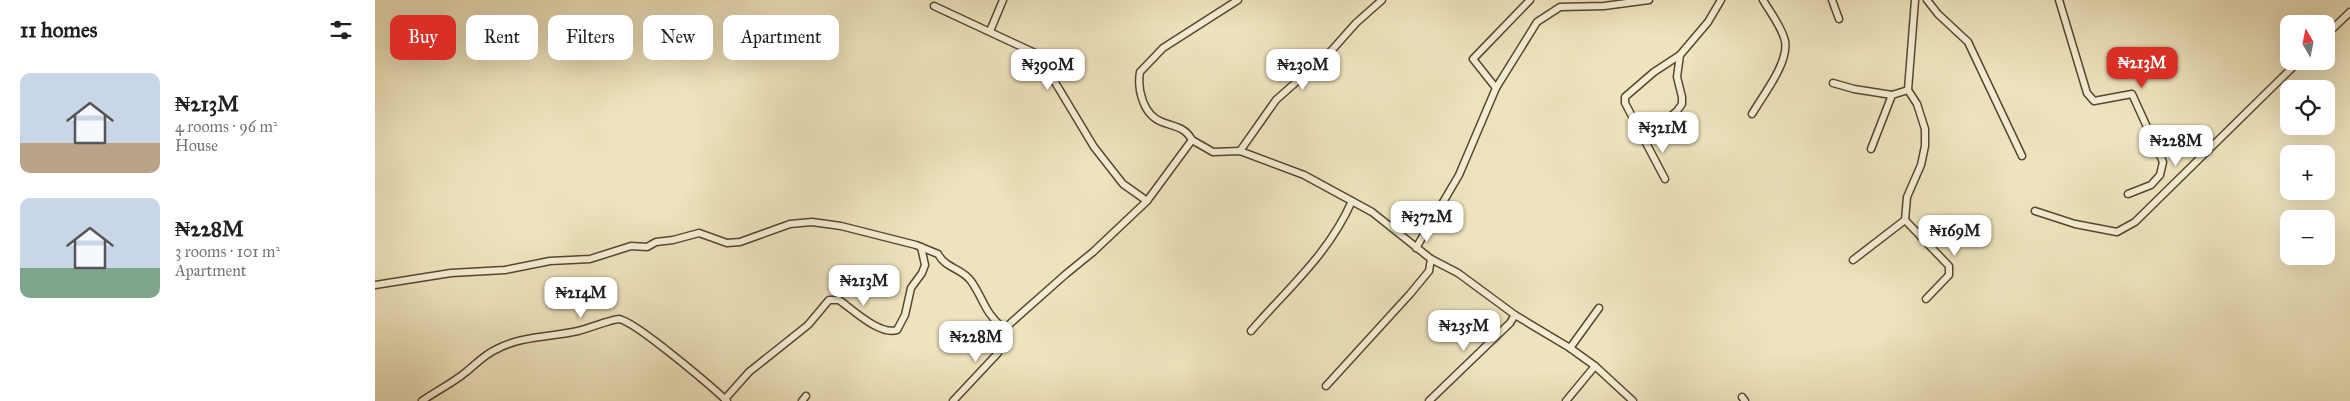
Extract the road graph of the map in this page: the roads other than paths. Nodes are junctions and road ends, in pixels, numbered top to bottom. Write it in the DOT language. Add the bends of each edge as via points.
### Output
graph roads {
  1 [pos="1003,0"];
  2 [pos="1238,0"];
  3 [pos="1382,0"];
  4 [pos="1530,0"];
  5 [pos="1649,0"];
  6 [pos="1721,0"];
  7 [pos="1763,0"];
  8 [pos="1832,0"];
  9 [pos="1915,0"];
  10 [pos="1927,0"];
  11 [pos="2059,0"];
  12 [pos="934,6"];
  13 [pos="2350,12"];
  14 [pos="1839,19"];
  15 [pos="2335,26"];
  16 [pos="990,32"];
  17 [pos="1680,55"];
  18 [pos="2290,70"];
  19 [pos="1833,83"];
  20 [pos="1496,88"];
  21 [pos="1908,90"];
  22 [pos="1892,95"];
  23 [pos="1752,114"];
  24 [pos="1192,140"];
  25 [pos="1643,140"];
  26 [pos="1871,149"];
  27 [pos="1240,151"];
  28 [pos="2022,156"];
  29 [pos="1665,179"];
  30 [pos="2128,194"];
  31 [pos="1352,201"];
  32 [pos="1147,202"];
  33 [pos="2035,211"];
  34 [pos="1905,220"];
  35 [pos="921,247"];
  36 [pos="1416,248"];
  37 [pos="1431,259"];
  38 [pos="1853,260"];
  39 [pos="375,285"];
  40 [pos="1926,299"];
  41 [pos="1599,308"];
  42 [pos="1515,315"];
  43 [pos="1004,329"];
  44 [pos="1251,331"];
  45 [pos="1570,348"];
  46 [pos="1595,366"];
  47 [pos="1326,386"];
  48 [pos="726,400"];
  49 [pos="422,401"];
  50 [pos="953,401"];
  51 [pos="1429,401"];
  52 [pos="1566,401"];
  53 [pos="1633,401"];
  1 -- 16 [label="street"];
  2 -- 24 [label="street" via="1163,48 1140,72 1139,93 1145,106 1160,122 1184,129"];
  3 -- 27 [label="street" via="1276,100"];
  4 -- 20 [label="street" via="1473,59"];
  5 -- 20 [label="street" via="1605,6 1568,5 1551,11 1537,22"];
  6 -- 17 [label="street" via="1708,22"];
  7 -- 23 [label="street" via="1785,41 1785,57"];
  8 -- 14 [label="street"];
  9 -- 21 [label="street"];
  10 -- 28 [label="street" via="1967,42"];
  11 -- 30 [label="street" via="2087,93 2094,101 2132,94 2163,162 2160,175 2151,185"];
  12 -- 16 [label="street"];
  13 -- 15 [label="street"];
  16 -- 32 [label="street" via="1035,53 1094,147 1123,184"];
  17 -- 25 [label="street" via="1677,76 1682,104"];
  17 -- 25 [label="street" via="1625,97"];
  18 -- 33 [label="street" via="2135,222 2117,232 2075,224"];
  19 -- 22 [label="street"];
  20 -- 36 [label="street" via="1459,175"];
  21 -- 22 [label="street"];
  21 -- 34 [label="street" via="1917,104 1925,129 1925,146 1921,165 1907,197"];
  22 -- 26 [label="street"];
  24 -- 27 [label="street" via="1213,152"];
  24 -- 32 [label="street"];
  25 -- 29 [label="street"];
  27 -- 31 [label="street" via="1304,175"];
  31 -- 36 [label="street" via="1372,212"];
  31 -- 44 [label="street" via="1326,248"];
  32 -- 43 [label="street"];
  34 -- 38 [label="street"];
  34 -- 40 [label="street" via="1949,266 1949,275"];
  35 -- 39 [label="street" via="841,226 803,222 740,242 727,243 699,233 647,246 631,246 589,259 505,270 470,270"];
  35 -- 43 [label="street" via="939,254 943,263 965,275 991,318"];
  35 -- 48 [label="street" via="925,264 911,288 905,315 897,330 885,330 856,315 839,300 829,300 808,325 749,372"];
  36 -- 37 [label="street"];
  37 -- 42 [label="street" via="1458,273"];
  37 -- 47 [label="street" via="1429,271 1410,294"];
  41 -- 45 [label="street"];
  42 -- 45 [label="street"];
  42 -- 51 [label="street"];
  43 -- 50 [label="street" via="998,353"];
  45 -- 46 [label="street"];
  46 -- 52 [label="street"];
  46 -- 53 [label="street"];
  48 -- 49 [label="street" via="697,372 638,328 619,319 559,335 514,342 496,349"];
}
